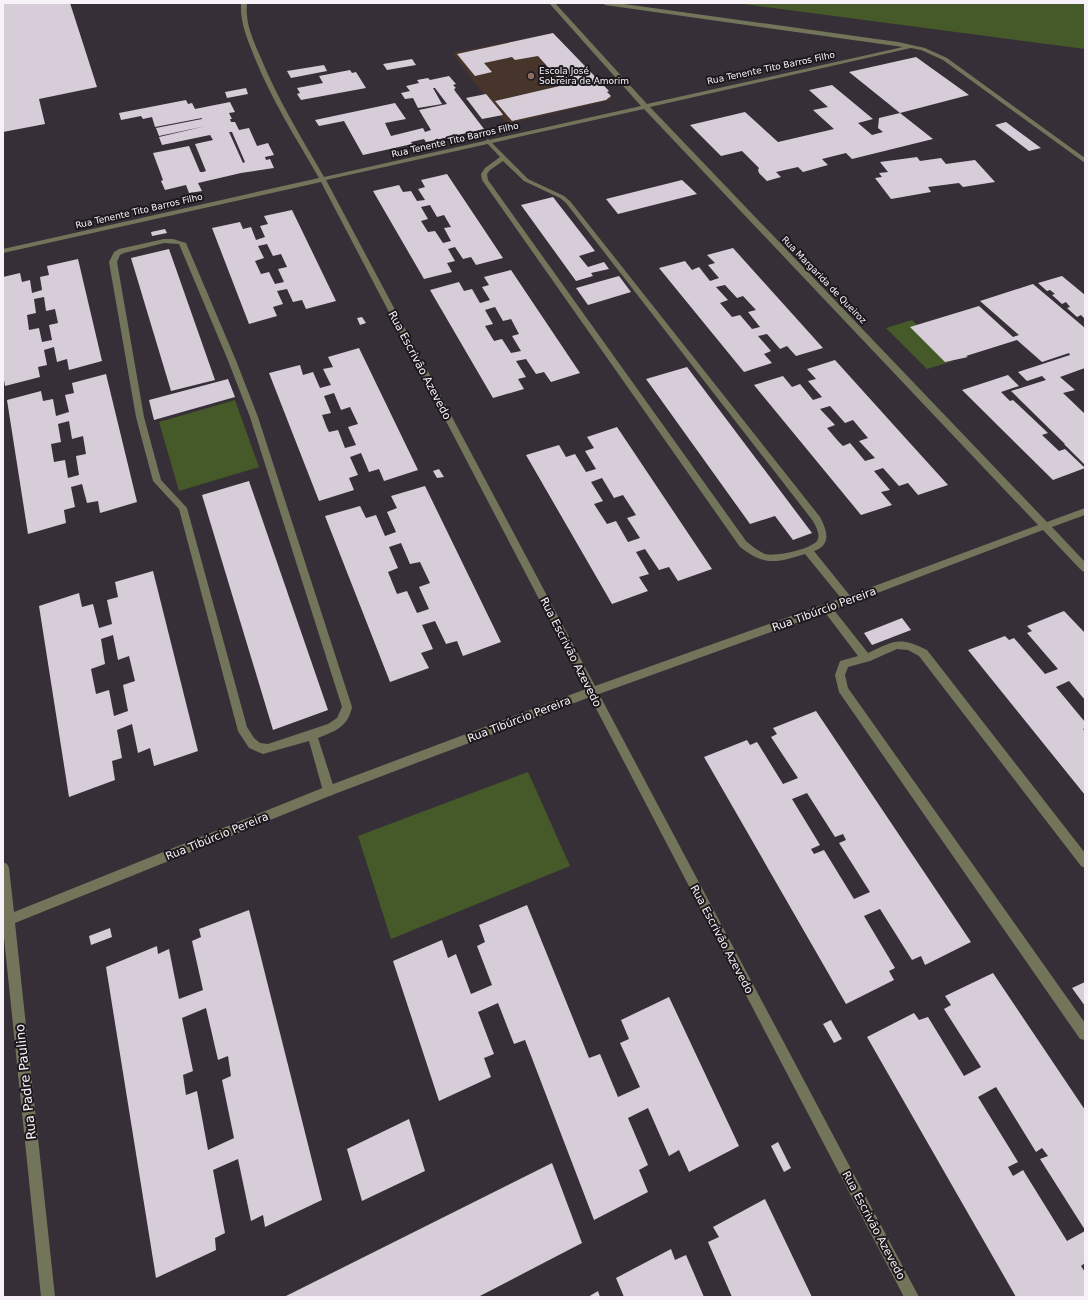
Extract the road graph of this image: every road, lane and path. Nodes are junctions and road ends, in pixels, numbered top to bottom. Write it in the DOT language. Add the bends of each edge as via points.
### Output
graph roads {
  1 [pos="244,3"];
  2 [pos="552,3"];
  3 [pos="605,3"];
  4 [pos="910,46"];
  5 [pos="644,105"];
  6 [pos="488,141"];
  7 [pos="503,158"];
  8 [pos="1085,161"];
  9 [pos="323,180"];
  10 [pos="3,251"];
  11 [pos="1085,511"];
  12 [pos="1044,526"];
  13 [pos="807,550"];
  14 [pos="1085,568"];
  15 [pos="848,600"];
  16 [pos="827,608"];
  17 [pos="866,658"];
  18 [pos="591,692"];
  19 [pos="312,735"];
  20 [pos="330,791"];
  21 [pos="1085,862"];
  22 [pos="3,868"];
  23 [pos="6,921"];
  24 [pos="1085,1034"];
  25 [pos="48,1297"];
  26 [pos="912,1297"];
  1 -- 9 [label="street, Rua Escrivão Azevedo" via="246,29 269,86"];
  2 -- 5 [label="street, Rua Margarida de Queiroz"];
  3 -- 4 [label="street"];
  4 -- 5 [label="street, Rua Tenente Tito Barros Filho"];
  4 -- 8 [label="street" via="945,59"];
  5 -- 6 [label="street, Rua Tenente Tito Barros Filho"];
  5 -- 12 [label="street, Rua Margarida de Queiroz"];
  6 -- 7 [label="street"];
  6 -- 9 [label="street, Rua Tenente Tito Barros Filho"];
  7 -- 13 [label="street" via="526,180 562,196 568,202 817,519 823,532 822,541 819,546"];
  7 -- 13 [label="street" via="487,169 484,174 485,180 743,544 761,557 772,559"];
  9 -- 10 [label="street, Rua Tenente Tito Barros Filho"];
  9 -- 18 [label="street, Rua Escrivão Azevedo"];
  11 -- 12 [label="street, Rua Tibúrcio Pereira"];
  12 -- 14 [label="street, Rua Margarida de Queiroz"];
  12 -- 15 [label="street, Rua Tibúrcio Pereira"];
  13 -- 15 [label="street"];
  15 -- 16 [label="street, Rua Tibúrcio Pereira"];
  16 -- 17 [label="street"];
  16 -- 18 [label="street, Rua Tibúrcio Pereira"];
  17 -- 21 [label="street" via="896,645 909,646 923,653"];
  17 -- 24 [label="street" via="844,664 840,675 843,690"];
  18 -- 20 [label="street, Rua Tibúrcio Pereira"];
  18 -- 26 [label="street, Rua Escrivão Azevedo"];
  19 -- 19 [label="street" via="262,750 251,744 242,728 183,508 157,481 140,416 113,262 122,251 164,241 182,243 252,409 347,707 346,715 337,725"];
  19 -- 20 [label="street"];
  20 -- 23 [label="street, Rua Tibúrcio Pereira"];
  22 -- 23 [label="street, Rua Padre Paulino"];
  23 -- 25 [label="street, Rua Padre Paulino"];
}
